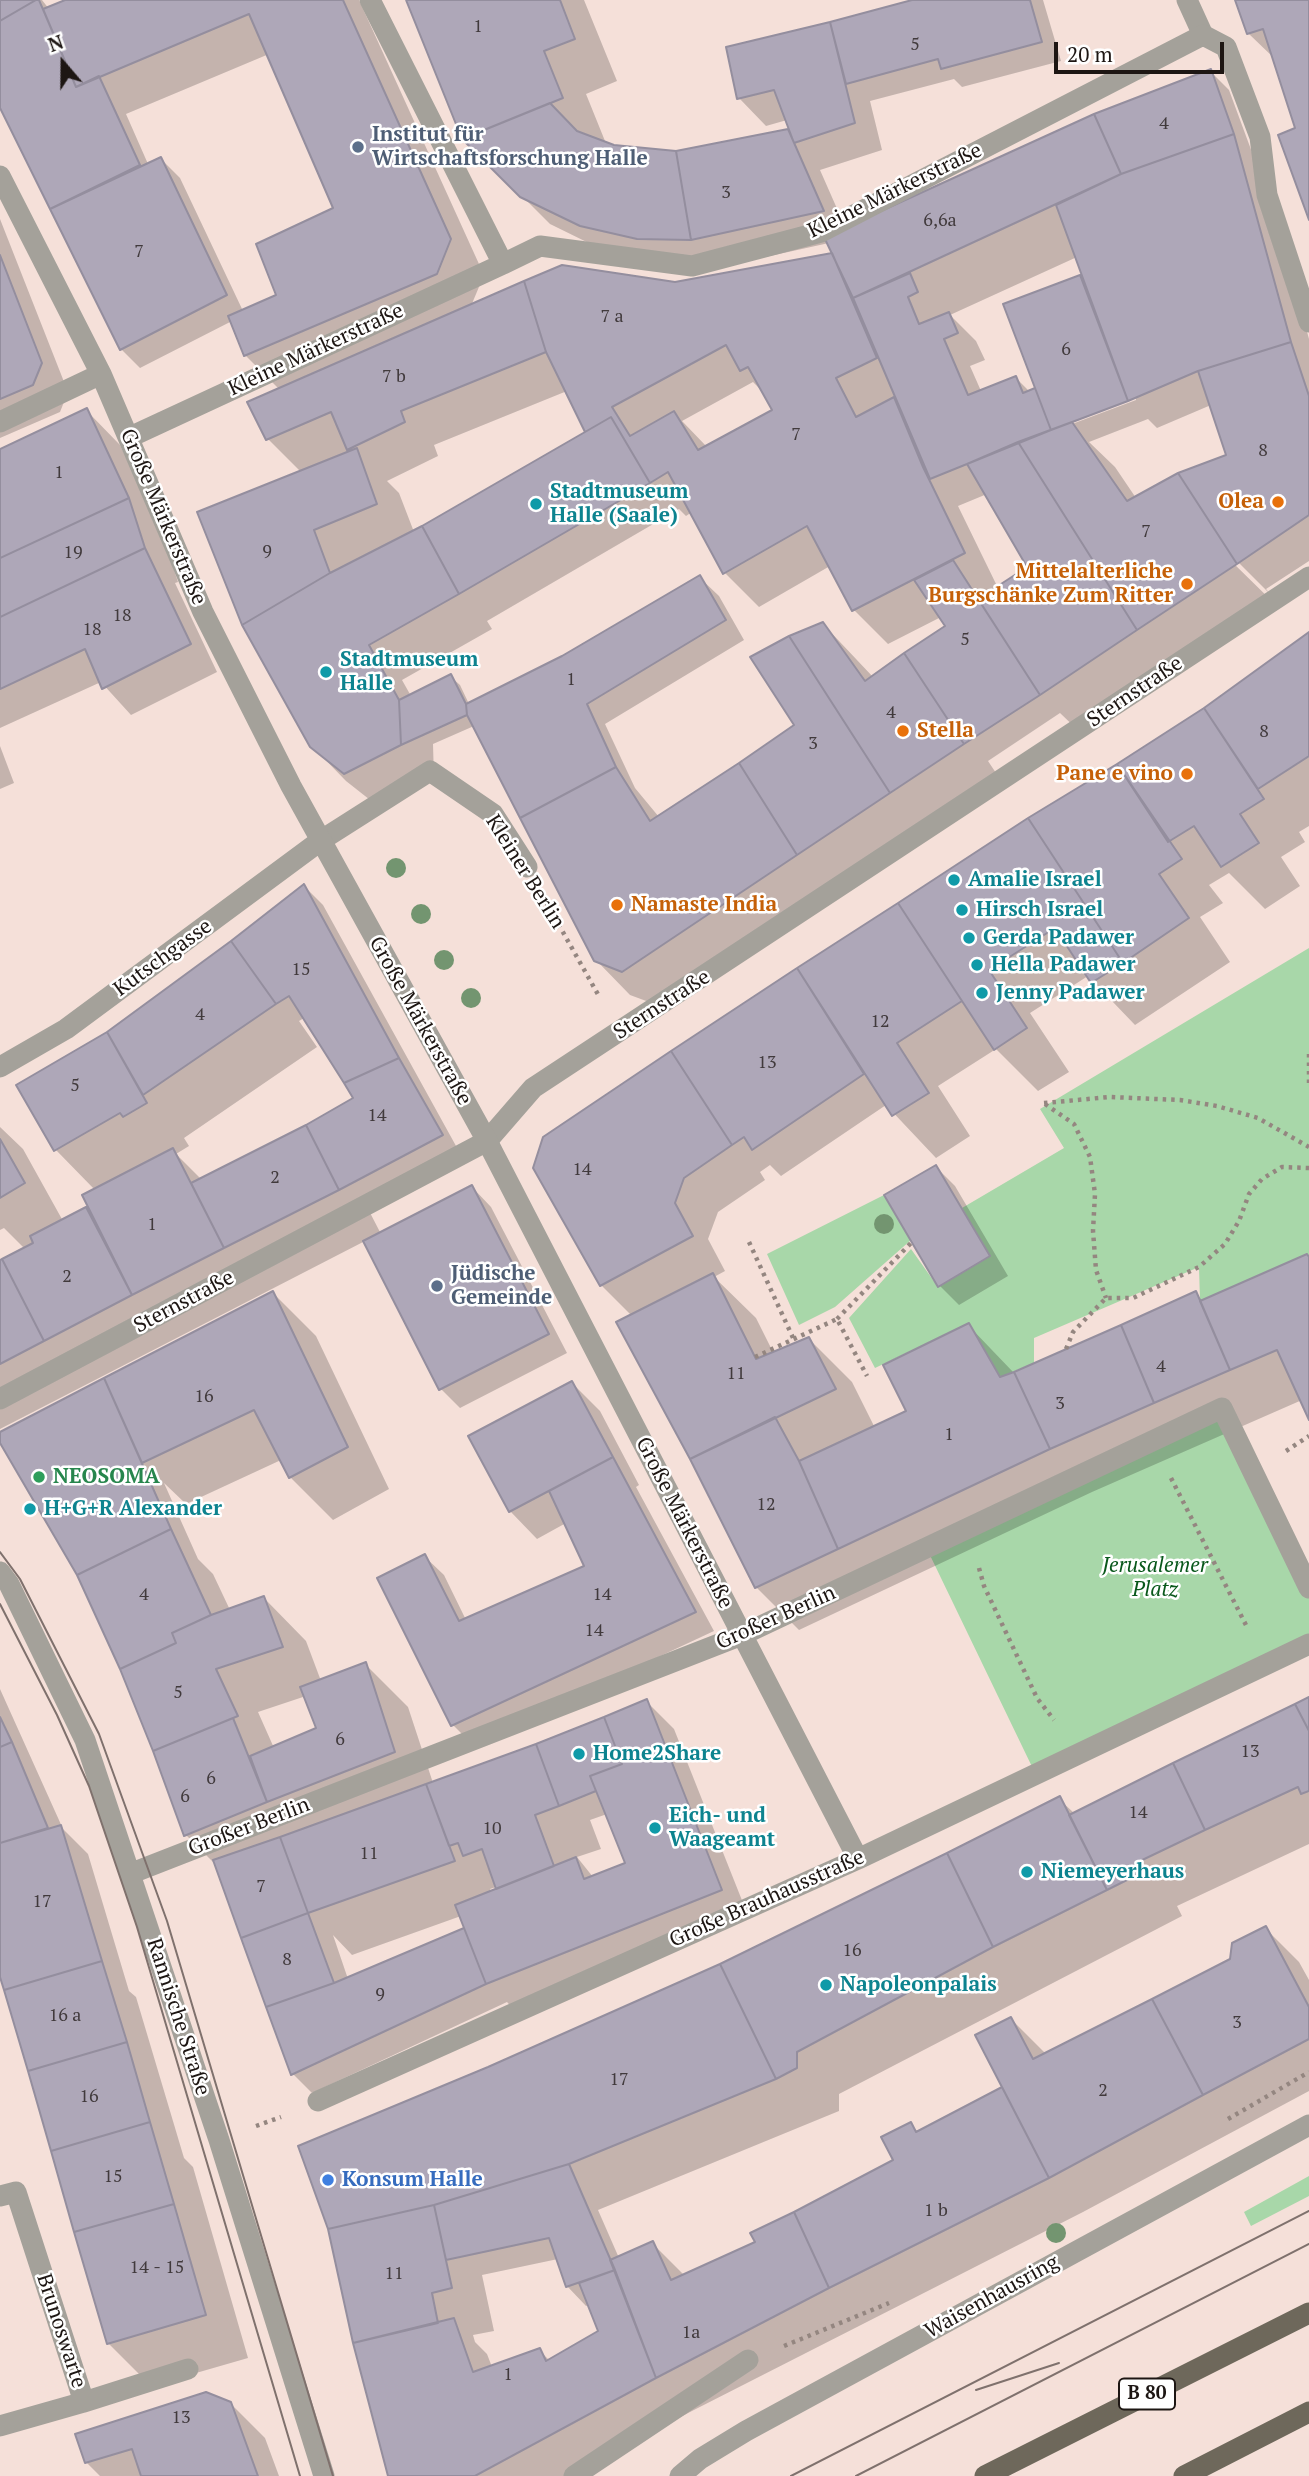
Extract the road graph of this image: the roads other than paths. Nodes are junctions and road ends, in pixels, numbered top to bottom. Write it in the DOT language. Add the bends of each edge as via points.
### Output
graph roads {
  1 [pos="370,0"];
  2 [pos="1187,0"];
  3 [pos="1203,36"];
  4 [pos="0,176"];
  5 [pos="503,264"];
  6 [pos="1309,322"];
  7 [pos="101,374"];
  8 [pos="0,422"];
  9 [pos="130,437"];
  10 [pos="1309,577"];
  11 [pos="320,841"];
  12 [pos="527,867"];
  13 [pos="0,1067"];
  14 [pos="487,1141"];
  15 [pos="0,1399"];
  16 [pos="0,1572"];
  17 [pos="1309,1588"];
  18 [pos="742,1635"];
  19 [pos="1309,1644"];
  20 [pos="859,1859"];
  21 [pos="132,1872"];
  22 [pos="318,2101"];
  23 [pos="1309,2124"];
  24 [pos="0,2196"];
  25 [pos="1309,2313"];
  26 [pos="748,2360"];
  27 [pos="188,2369"];
  28 [pos="84,2402"];
  29 [pos="1309,2412"];
  30 [pos="0,2426"];
  31 [pos="324,2476"];
  32 [pos="574,2476"];
  33 [pos="680,2476"];
  34 [pos="985,2476"];
  35 [pos="1184,2476"];
  1 -- 5 [label="street"];
  2 -- 3 [label="street"];
  3 -- 5 [label="street, Kleine Märkerstraße" via="821,232 692,266 540,246"];
  3 -- 6 [label="street" via="1226,47 1260,137 1267,195"];
  4 -- 7 [label="street, Große Märkerstraße"];
  5 -- 9 [label="street, Kleine Märkerstraße"];
  7 -- 8 [label="street"];
  7 -- 9 [label="street, Große Märkerstraße"];
  9 -- 11 [label="street, Große Märkerstraße" via="203,611"];
  10 -- 14 [label="street, Sternstraße" via="533,1088"];
  11 -- 12 [label="street, Kleiner Berlin" via="430,771 493,814"];
  11 -- 13 [label="street, Kutschgasse" via="66,1029"];
  11 -- 14 [label="street, Große Märkerstraße"];
  14 -- 15 [label="street, Sternstraße"];
  14 -- 18 [label="street, Große Märkerstraße"];
  16 -- 21 [label="street, Rannische Straße" via="85,1740"];
  17 -- 18 [label="street, Großer Berlin" via="1222,1408"];
  18 -- 20 [label="street, Große Märkerstraße"];
  18 -- 21 [label="street, Großer Berlin"];
  19 -- 20 [label="street, Große Brauhausstraße"];
  20 -- 22 [label="street, Große Brauhausstraße"];
  21 -- 31 [label="street, Rannische Straße"];
  23 -- 33 [label="street, Waisenhausring" via="746,2431"];
  24 -- 28 [label="street, Brunoswarte" via="16,2192"];
  25 -- 34 [label="main road, B 80"];
  26 -- 32 [label="street"];
  27 -- 28 [label="street"];
  28 -- 30 [label="street, Brunoswarte"];
  29 -- 35 [label="main road"];
}
